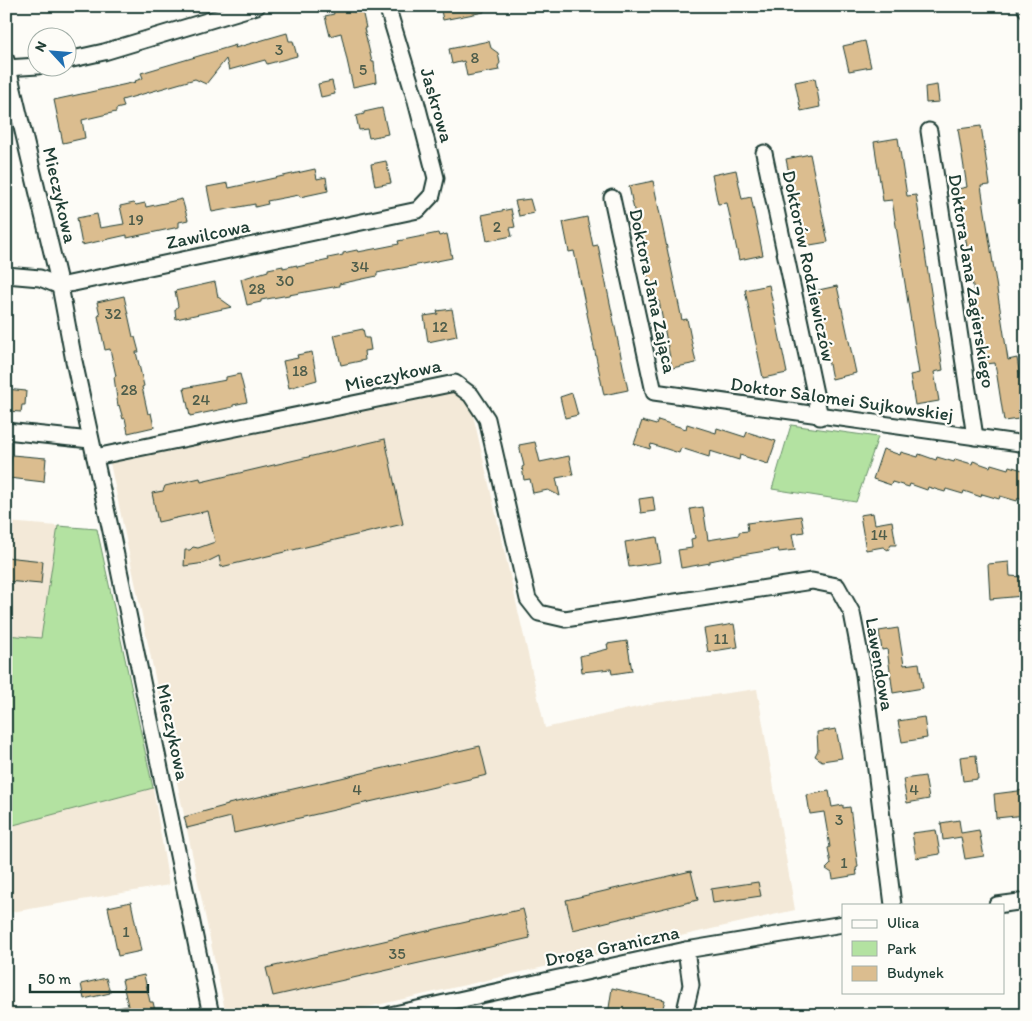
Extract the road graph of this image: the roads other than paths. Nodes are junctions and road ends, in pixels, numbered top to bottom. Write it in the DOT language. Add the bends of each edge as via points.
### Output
graph roads {
  1 [pos="257,6"];
  2 [pos="387,6"];
  3 [pos="78,58"];
  4 [pos="7,65"];
  5 [pos="28,66"];
  6 [pos="929,131"];
  7 [pos="764,153"];
  8 [pos="612,198"];
  9 [pos="418,210"];
  10 [pos="6,274"];
  11 [pos="60,286"];
  12 [pos="654,392"];
  13 [pos="820,416"];
  14 [pos="6,432"];
  15 [pos="975,437"];
  16 [pos="90,440"];
  17 [pos="1026,444"];
  18 [pos="95,457"];
  19 [pos="685,601"];
  20 [pos="1026,900"];
  21 [pos="893,904"];
  22 [pos="1002,904"];
  23 [pos="842,924"];
  24 [pos="686,950"];
  25 [pos="211,1015"];
  26 [pos="390,1015"];
  27 [pos="684,1015"];
  1 -- 3 [label="street"];
  2 -- 9 [label="street, Jaskrowa" via="436,178 432,195"];
  4 -- 5 [label="street"];
  4 -- 11 [label="street, Mieczykowa"];
  6 -- 15 [label="street, Doktora Jana Zagierskiego"];
  7 -- 13 [label="street, Doktorów Rodziewiczów"];
  8 -- 12 [label="street, Doktora Jana Zająca"];
  9 -- 11 [label="street, Zawilcowa"];
  10 -- 11 [label="street" via="40,278"];
  11 -- 16 [label="street, Mieczykowa"];
  12 -- 13 [label="street, Doktor Salomei Sujkowskiej"];
  13 -- 15 [label="street, Doktor Salomei Sujkowskiej"];
  14 -- 16 [label="street"];
  15 -- 17 [label="street, Doktor Salomei Sujkowskiej"];
  16 -- 18 [label="street, Mieczykowa"];
  18 -- 19 [label="street, Mieczykowa" via="455,383 471,395 487,419 528,599 539,613 565,619"];
  18 -- 25 [label="street, Mieczykowa"];
  19 -- 21 [label="street, Lawendowa" via="812,581 837,586 852,613 864,675"];
  20 -- 22 [label="street"];
  23 -- 24 [label="street, Droga Graniczna"];
  24 -- 26 [label="street, Droga Graniczna"];
  24 -- 27 [label="street" via="691,985"];
}
